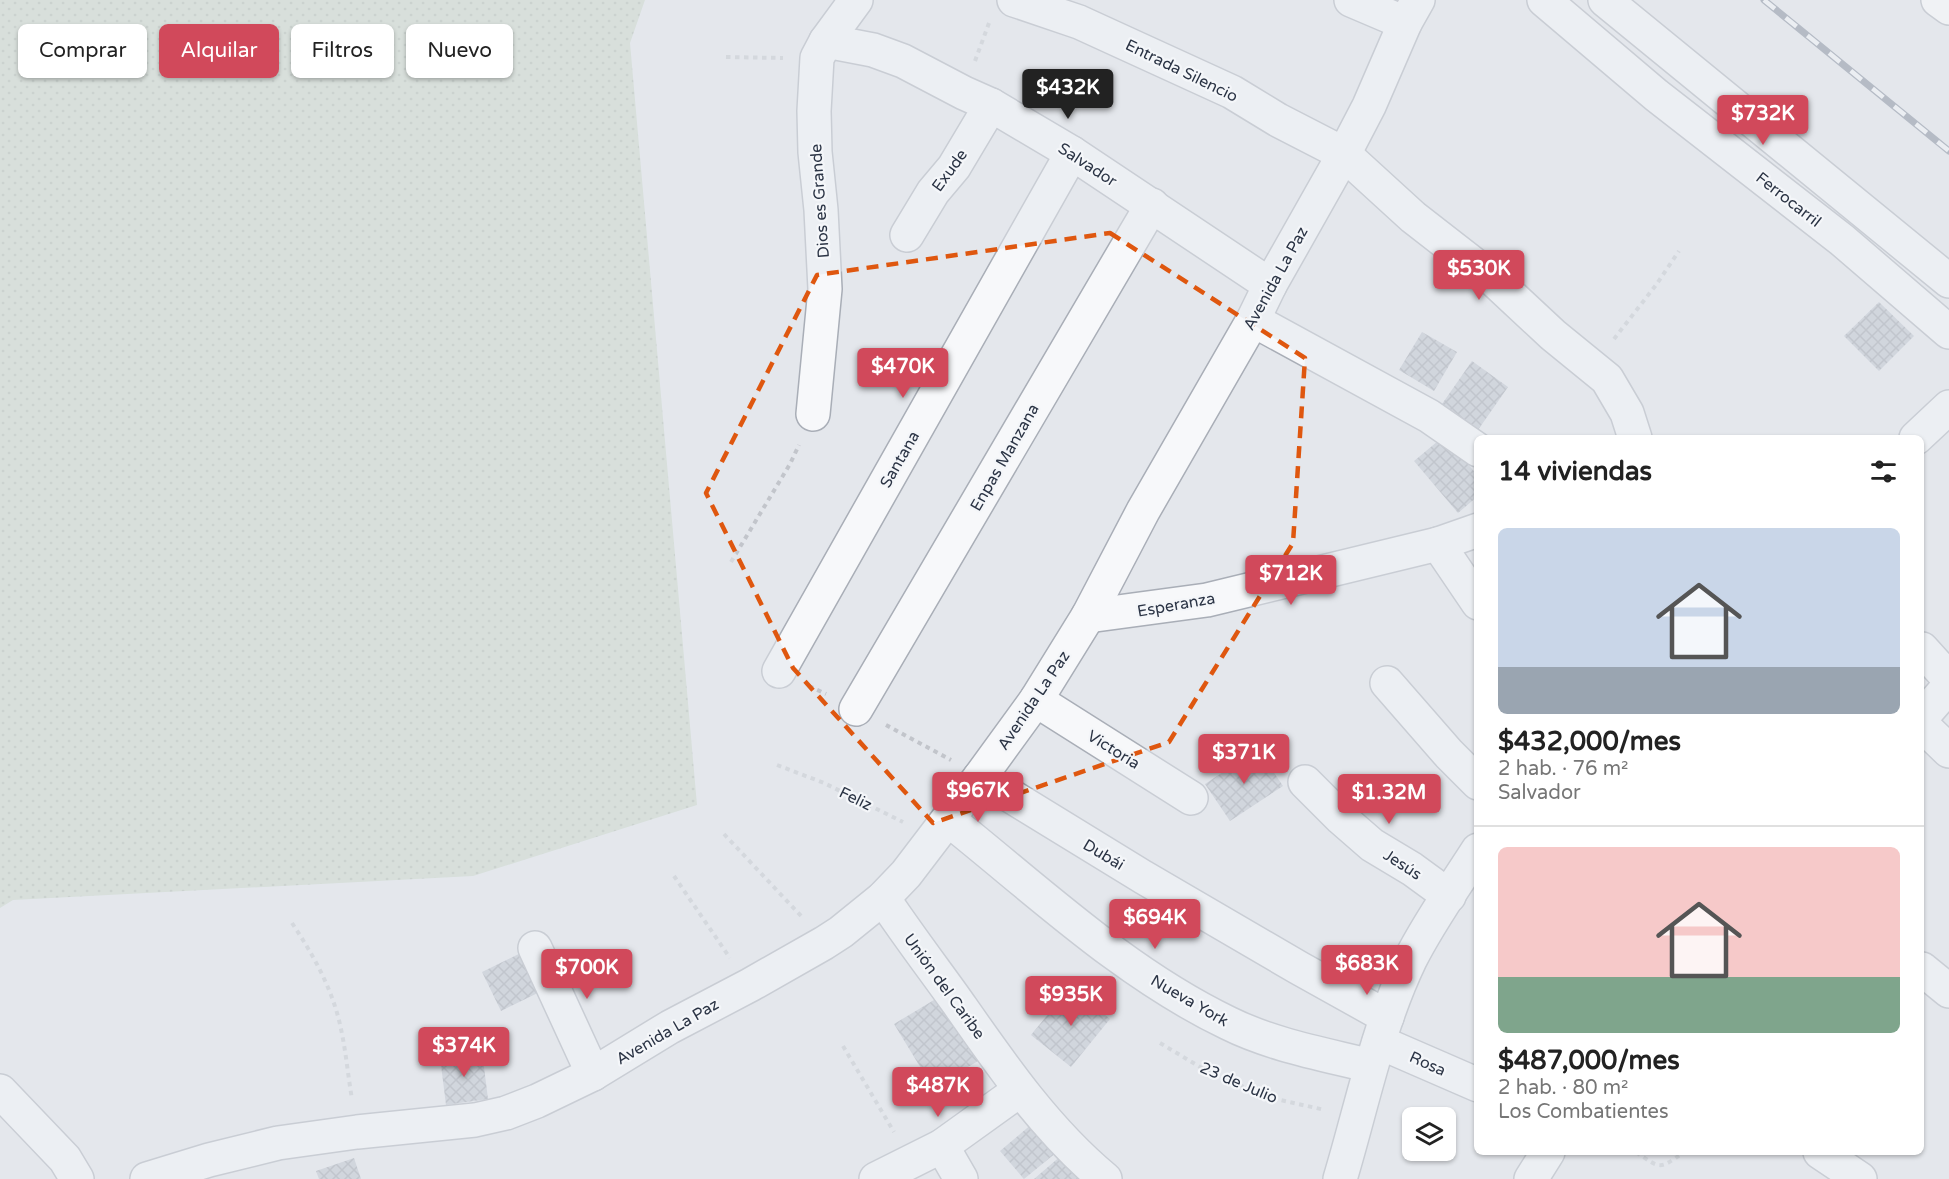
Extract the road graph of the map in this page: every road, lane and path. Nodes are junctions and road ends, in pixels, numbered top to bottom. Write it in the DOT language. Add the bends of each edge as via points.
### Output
graph roads {
  1 [pos="856,0"];
  2 [pos="1351,0"];
  3 [pos="1544,0"];
  4 [pos="1605,0"];
  5 [pos="1938,0"];
  6 [pos="1003,8"];
  7 [pos="1949,8"];
  8 [pos="1411,12"];
  9 [pos="822,49"];
  10 [pos="726,57"];
  11 [pos="977,99"];
  12 [pos="1072,153"];
  13 [pos="1344,154"];
  14 [pos="1152,206"];
  15 [pos="907,235"];
  16 [pos="1678,251"];
  17 [pos="1949,281"];
  18 [pos="1270,285"];
  19 [pos="1253,320"];
  20 [pos="1949,332"];
  21 [pos="1593,366"];
  22 [pos="1949,407"];
  23 [pos="813,414"];
  24 [pos="1634,435"];
  25 [pos="1919,435"];
  26 [pos="1474,447"];
  27 [pos="1474,532"];
  28 [pos="1438,544"];
  29 [pos="731,562"];
  30 [pos="1474,597"];
  31 [pos="1088,616"];
  32 [pos="1924,651"];
  33 [pos="778,671"];
  34 [pos="1949,679"];
  35 [pos="1387,683"];
  36 [pos="1949,686"];
  37 [pos="1036,699"];
  38 [pos="856,709"];
  39 [pos="1924,715"];
  40 [pos="1924,727"];
  41 [pos="1949,751"];
  42 [pos="777,765"];
  43 [pos="980,777"];
  44 [pos="1474,779"];
  45 [pos="1305,782"];
  46 [pos="1191,798"];
  47 [pos="940,831"];
  48 [pos="724,834"];
  49 [pos="1474,856"];
  50 [pos="674,876"];
  51 [pos="1449,896"];
  52 [pos="883,898"];
  53 [pos="292,923"];
  54 [pos="824,943"];
  55 [pos="535,948"];
  56 [pos="1924,971"];
  57 [pos="750,986"];
  58 [pos="1949,991"];
  59 [pos="1379,1041"];
  60 [pos="1160,1043"];
  61 [pos="843,1046"];
  62 [pos="593,1074"];
  63 [pos="1474,1083"];
  64 [pos="1020,1090"];
  65 [pos="0,1091"];
  66 [pos="1358,1118"];
  67 [pos="357,1132"];
  68 [pos="942,1146"];
  69 [pos="1546,1155"];
  70 [pos="1641,1155"];
  71 [pos="1680,1155"];
  72 [pos="1824,1155"];
  73 [pos="911,1162"];
  74 [pos="77,1179"];
  75 [pos="147,1179"];
  76 [pos="876,1179"];
  77 [pos="961,1179"];
  78 [pos="1105,1179"];
  79 [pos="1340,1179"];
  80 [pos="1531,1179"];
  81 [pos="1860,1179"];
  1 -- 9 [label="street"];
  2 -- 8 [label="street"];
  3 -- 20 [label="street, Ferrocarril" via="1842,240"];
  4 -- 17 [label="street"];
  5 -- 7 [label="main road"];
  6 -- 11 [label="path"];
  6 -- 13 [label="street, Entrada Silencio" via="1079,22 1232,92"];
  8 -- 13 [label="street, Avenida La Paz"];
  9 -- 10 [label="path"];
  9 -- 11 [label="street, Salvador" via="873,50"];
  9 -- 23 [label="street, Dios es Grande" via="814,111 825,289"];
  11 -- 12 [label="street, Salvador"];
  11 -- 15 [label="street, Exude" via="954,167 933,192"];
  12 -- 14 [label="street, Salvador"];
  12 -- 33 [label="street, Santana"];
  13 -- 18 [label="street, Avenida La Paz"];
  13 -- 21 [label="street, Entrada Silencio" via="1413,217 1494,280"];
  14 -- 18 [label="street, Salvador"];
  14 -- 38 [label="street, Enpas Manzana"];
  16 -- 21 [label="path"];
  18 -- 19 [label="street, Avenida La Paz"];
  19 -- 26 [label="street" via="1429,416"];
  19 -- 31 [label="street, Avenida La Paz" via="1143,511"];
  21 -- 24 [label="street, Entrada Silencio" via="1615,392"];
  22 -- 25 [label="street"];
  23 -- 29 [label="path" via="790,464"];
  27 -- 28 [label="street, Esperanza"];
  28 -- 30 [label="street"];
  28 -- 31 [label="street, Esperanza" via="1207,600"];
  31 -- 37 [label="street, Avenida La Paz"];
  32 -- 34 [label="street"];
  35 -- 44 [label="street"];
  36 -- 39 [label="street"];
  37 -- 43 [label="street, Avenida La Paz"];
  37 -- 46 [label="street, Victoria"];
  40 -- 41 [label="street"];
  42 -- 47 [label="path, Feliz" via="898,818"];
  43 -- 47 [label="street, Avenida La Paz"];
  43 -- 59 [label="street, Dubái" via="1299,968"];
  45 -- 51 [label="street, Jesús" via="1372,845"];
  47 -- 52 [label="street, Avenida La Paz"];
  47 -- 59 [label="street, Nueva York" via="1182,999 1230,1024 1280,1043"];
  48 -- 54 [label="path"];
  49 -- 51 [label="street"];
  50 -- 57 [label="path"];
  51 -- 59 [label="street" via="1411,958"];
  52 -- 54 [label="street, Avenida La Paz"];
  52 -- 64 [label="street, Unión del Caribe"];
  53 -- 67 [label="path" via="322,973 342,1030"];
  54 -- 57 [label="street, Avenida La Paz"];
  55 -- 62 [label="street"];
  56 -- 58 [label="street"];
  57 -- 62 [label="street, Avenida La Paz" via="670,1027"];
  59 -- 63 [label="street, Rosa"];
  59 -- 66 [label="street"];
  60 -- 66 [label="path, 23 de Julio" via="1205,1070 1267,1097"];
  61 -- 73 [label="path"];
  62 -- 67 [label="street, Avenida La Paz" via="506,1113 464,1122"];
  64 -- 68 [label="street"];
  64 -- 78 [label="street, Unión del Caribe"];
  65 -- 74 [label="street" via="65,1160"];
  66 -- 79 [label="street"];
  67 -- 75 [label="street, Avenida La Paz" via="278,1143"];
  68 -- 73 [label="street"];
  68 -- 77 [label="street"];
  69 -- 80 [label="street"];
  70 -- 71 [label="path" via="1663,1166"];
  72 -- 81 [label="street"];
  73 -- 76 [label="street"];
}
